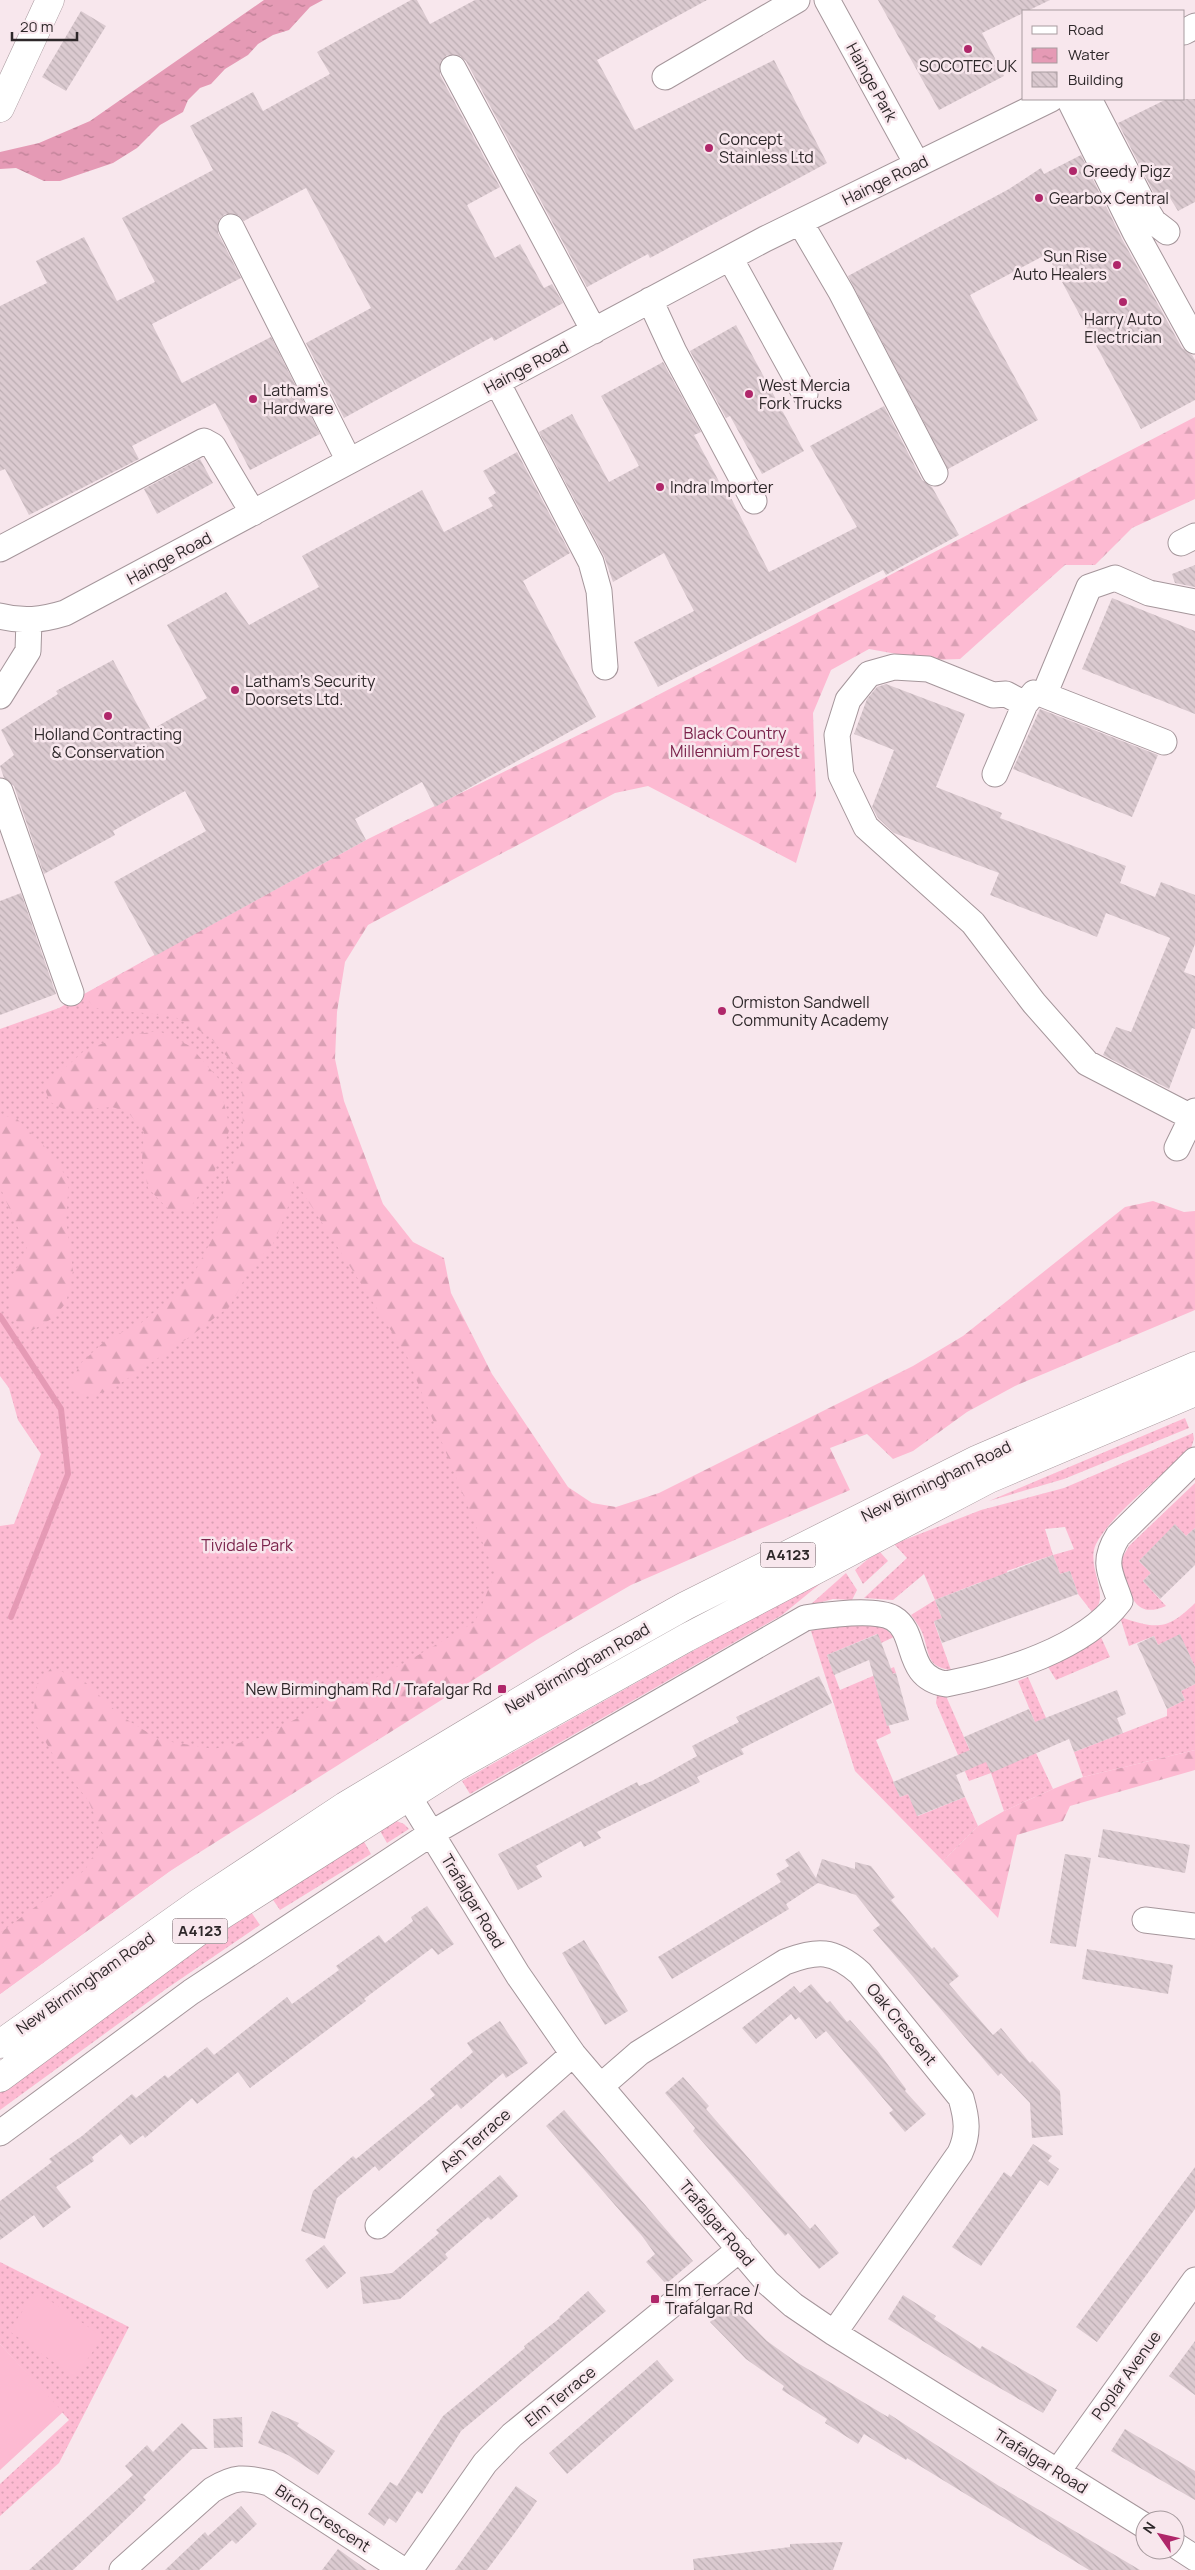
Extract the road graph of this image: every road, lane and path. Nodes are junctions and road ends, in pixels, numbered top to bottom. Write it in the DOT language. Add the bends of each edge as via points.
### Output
graph roads {
  1 [pos="50,0"];
  2 [pos="56,0"];
  3 [pos="797,0"];
  4 [pos="827,0"];
  5 [pos="37,27"];
  6 [pos="453,68"];
  7 [pos="665,77"];
  8 [pos="1049,100"];
  9 [pos="1069,100"];
  10 [pos="1090,100"];
  11 [pos="0,108"];
  12 [pos="917,164"];
  13 [pos="800,222"];
  14 [pos="231,227"];
  15 [pos="1167,232"];
  16 [pos="730,258"];
  17 [pos="650,300"];
  18 [pos="594,331"];
  19 [pos="1195,341"];
  20 [pos="497,382"];
  21 [pos="805,394"];
  22 [pos="349,461"];
  23 [pos="935,473"];
  24 [pos="754,501"];
  25 [pos="253,513"];
  26 [pos="0,549"];
  27 [pos="1195,602"];
  28 [pos="0,616"];
  29 [pos="29,620"];
  30 [pos="605,667"];
  31 [pos="0,696"];
  32 [pos="1035,699"];
  33 [pos="1164,742"];
  34 [pos="995,774"];
  35 [pos="0,792"];
  36 [pos="70,993"];
  37 [pos="1193,1114"];
  38 [pos="1177,1148"];
  39 [pos="1195,1366"];
  40 [pos="1193,1399"];
  41 [pos="1195,1460"];
  42 [pos="402,1786"];
  43 [pos="432,1833"];
  44 [pos="1145,1920"];
  45 [pos="1195,1926"];
  46 [pos="0,2044"];
  47 [pos="574,2054"];
  48 [pos="0,2078"];
  49 [pos="601,2086"];
  50 [pos="0,2133"];
  51 [pos="378,2226"];
  52 [pos="740,2249"];
  53 [pos="1195,2280"];
  54 [pos="834,2333"];
  55 [pos="1058,2471"];
  56 [pos="1135,2520"];
  57 [pos="122,2570"];
  58 [pos="403,2570"];
  59 [pos="410,2570"];
  1 -- 5 [label="main road"];
  2 -- 5 [label="main road"];
  3 -- 7 [label="street"];
  4 -- 12 [label="street, Hainge Park"];
  5 -- 11 [label="main road"];
  6 -- 18 [label="street"];
  8 -- 12 [label="street, Hainge Road"];
  9 -- 19 [label="street" via="1135,232"];
  10 -- 15 [label="street" via="1146,210"];
  12 -- 13 [label="street, Hainge Road"];
  13 -- 16 [label="street, Hainge Road"];
  13 -- 23 [label="street" via="841,292"];
  14 -- 22 [label="street"];
  16 -- 17 [label="street, Hainge Road"];
  16 -- 21 [label="street"];
  17 -- 18 [label="street, Hainge Road"];
  17 -- 24 [label="street" via="674,352"];
  18 -- 20 [label="street, Hainge Road"];
  20 -- 22 [label="street, Hainge Road"];
  20 -- 30 [label="street" via="591,562 599,591"];
  22 -- 25 [label="street, Hainge Road"];
  25 -- 26 [label="street" via="213,446 204,441"];
  25 -- 29 [label="street, Hainge Road" via="65,613"];
  27 -- 32 [label="street" via="1149,593 1115,578 1089,587"];
  28 -- 29 [label="street, Hainge Road"];
  29 -- 31 [label="street" via="28,651"];
  32 -- 33 [label="street"];
  32 -- 34 [label="street"];
  32 -- 37 [label="street" via="993,695 928,669 894,667 869,674 848,700 837,735 841,774 866,827 973,923 1034,1003 1087,1063"];
  35 -- 36 [label="street"];
  37 -- 38 [label="street"];
  39 -- 42 [label="main road, New Birmingham Road / A4123" via="978,1459 685,1606 585,1662"];
  40 -- 42 [label="main road, New Birmingham Road / A4123" via="989,1479 686,1638 458,1766"];
  41 -- 43 [label="street" via="1118,1536 1110,1548 1107,1561 1120,1601 1113,1612 1032,1662 946,1684 925,1676 902,1626 894,1619 884,1615 859,1614 805,1618"];
  42 -- 43 [label="street, Trafalgar Road"];
  42 -- 46 [label="main road, New Birmingham Road / A4123" via="200,1902"];
  42 -- 48 [label="main road, New Birmingham Road / A4123"];
  43 -- 47 [label="street, Trafalgar Road" via="518,1975"];
  43 -- 50 [label="street" via="191,1992"];
  44 -- 45 [label="street"];
  47 -- 49 [label="street, Trafalgar Road"];
  47 -- 51 [label="street, Ash Terrace"];
  49 -- 52 [label="street, Trafalgar Road"];
  49 -- 54 [label="street, Oak Crescent" via="639,2053 785,1962 809,1953 828,1954 844,1959 860,1972 961,2098 967,2119 967,2137 960,2153"];
  52 -- 54 [label="street, Trafalgar Road" via="768,2283"];
  52 -- 59 [label="street, Elm Terrace" via="512,2435 485,2463"];
  53 -- 55 [label="street, Poplar Avenue"];
  54 -- 55 [label="street, Trafalgar Road"];
  55 -- 56 [label="street, Trafalgar Road"];
  57 -- 58 [label="street, Birch Crescent" via="212,2490 229,2480 248,2478 269,2483"];
}
